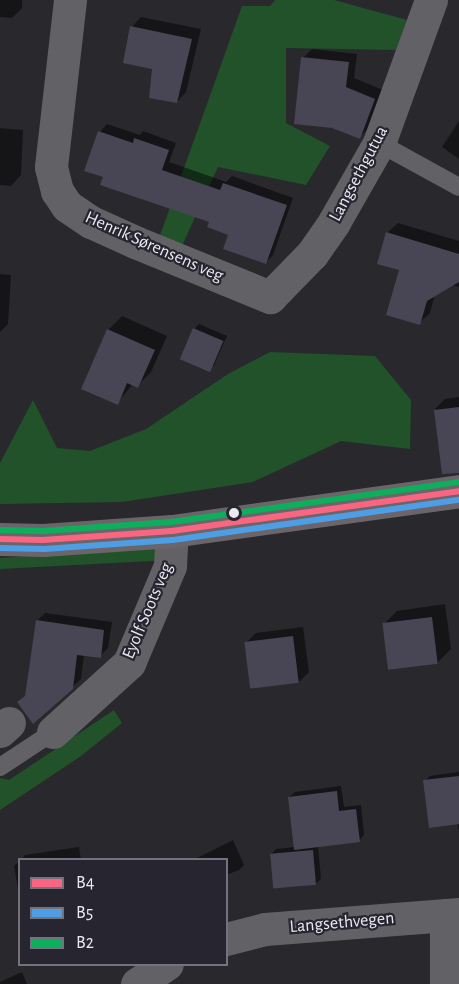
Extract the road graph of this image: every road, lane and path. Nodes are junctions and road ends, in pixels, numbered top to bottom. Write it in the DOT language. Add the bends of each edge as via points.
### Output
graph roads {
  1 [pos="70,0"];
  2 [pos="431,0"];
  3 [pos="379,143"];
  4 [pos="459,187"];
  5 [pos="270,297"];
  6 [pos="459,490"];
  7 [pos="172,531"];
  8 [pos="0,539"];
  9 [pos="53,732"];
  10 [pos="0,767"];
  11 [pos="452,914"];
  12 [pos="228,938"];
  13 [pos="453,949"];
  14 [pos="164,966"];
  15 [pos="136,984"];
  16 [pos="446,984"];
  1 -- 5 [label="street, Henrik Sørensens veg" via="51,167 57,191 67,206 126,238"];
  2 -- 3 [label="street, Langsethgutua"];
  3 -- 4 [label="lane"];
  3 -- 5 [label="street, Langsethgutua" via="312,254"];
  6 -- 7 [label="main road"];
  7 -- 8 [label="main road"];
  7 -- 9 [label="street, Eyolf Soots veg" via="170,566 129,663"];
  9 -- 10 [label="lane"];
  11 -- 12 [label="street, Langsethvegen" via="265,929"];
  11 -- 13 [label="street"];
  13 -- 16 [label="street"];
  14 -- 15 [label="street"];
}
